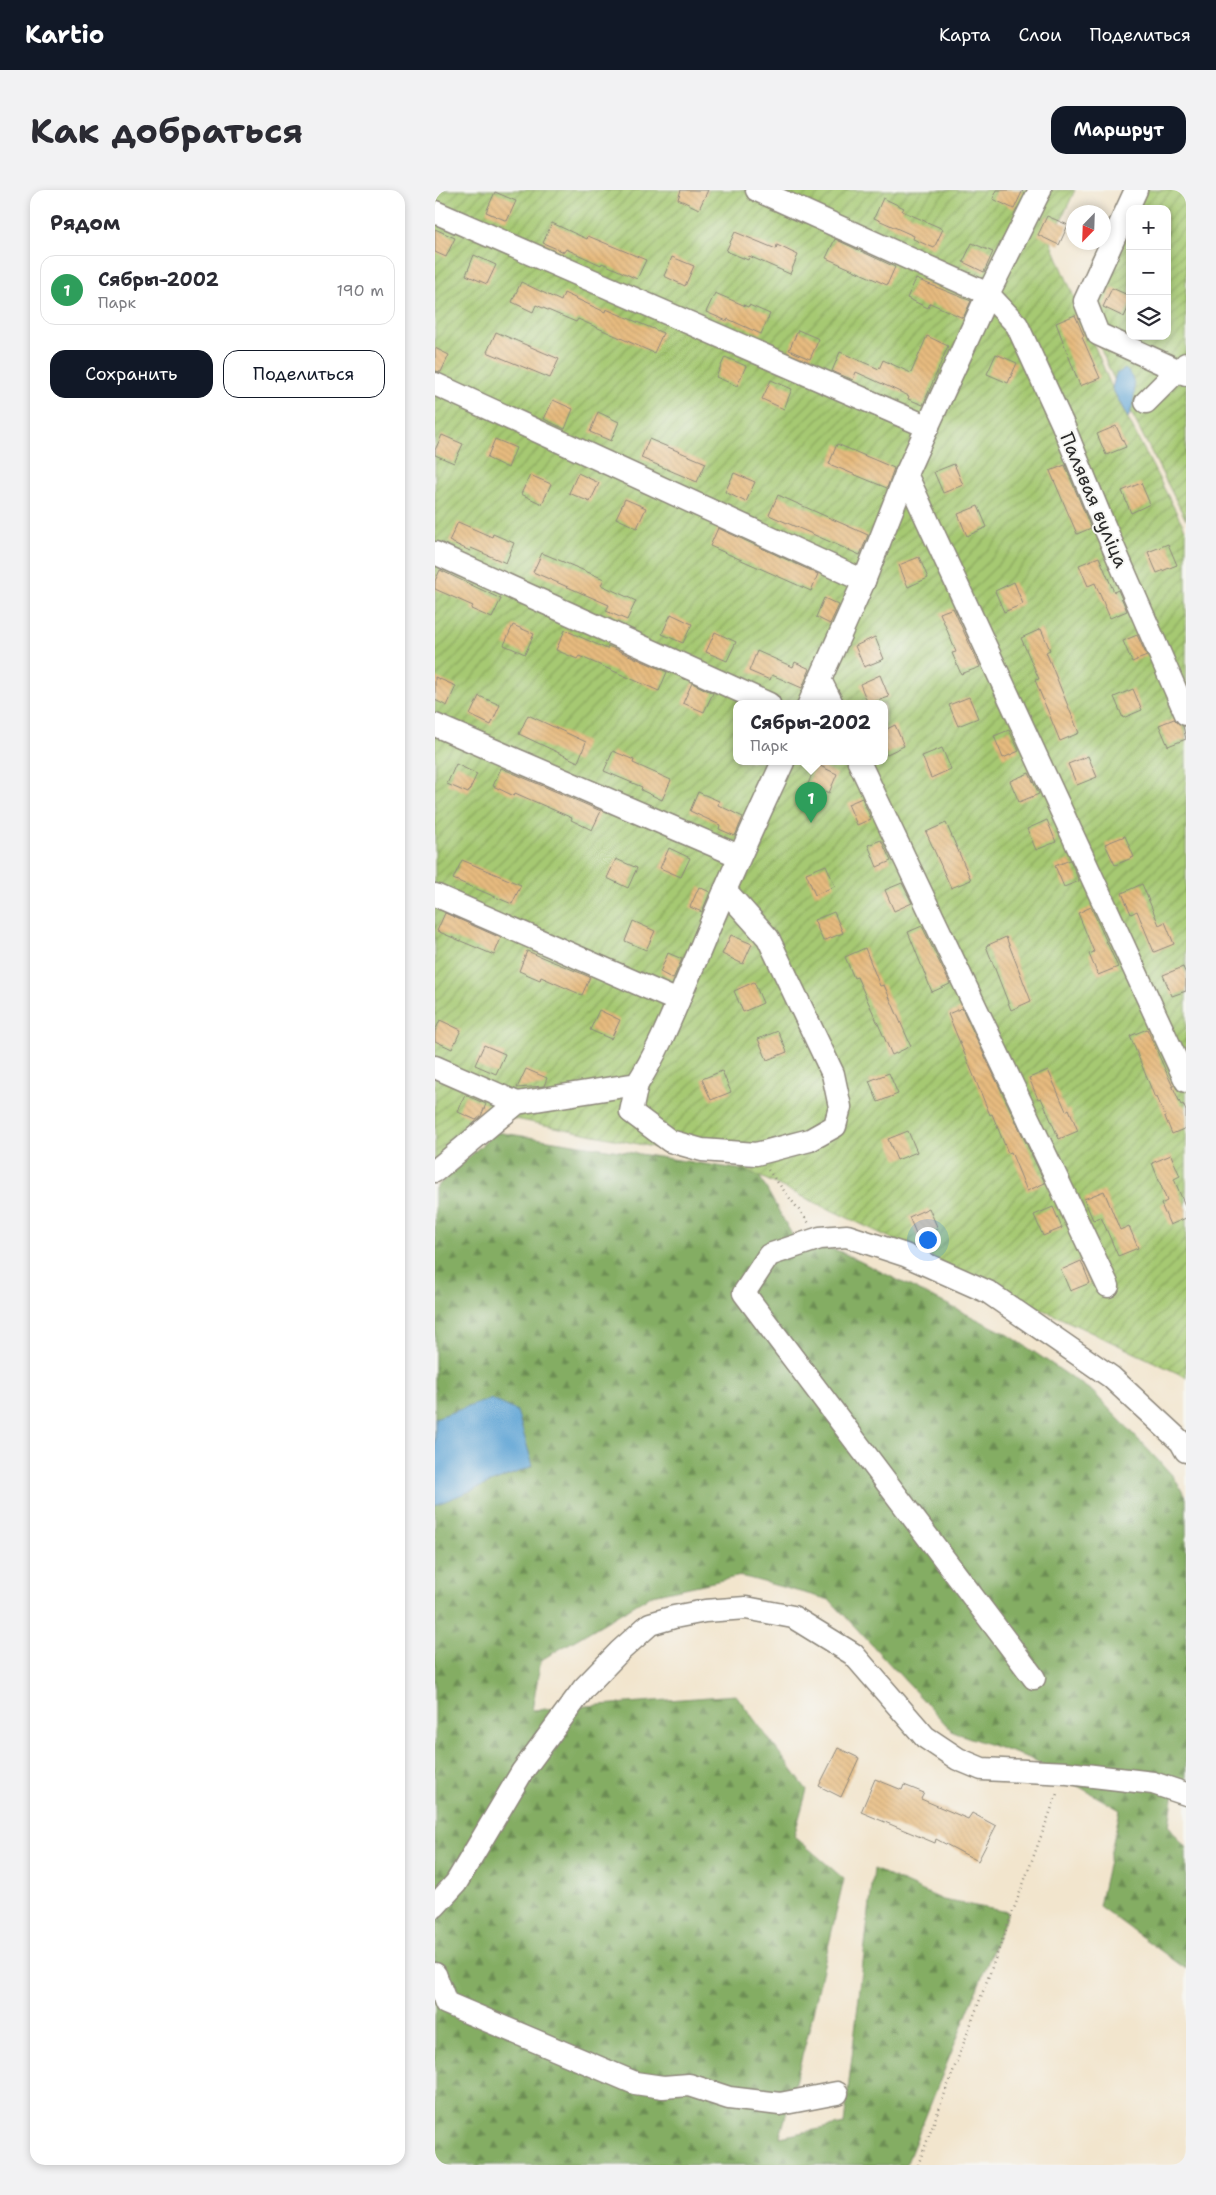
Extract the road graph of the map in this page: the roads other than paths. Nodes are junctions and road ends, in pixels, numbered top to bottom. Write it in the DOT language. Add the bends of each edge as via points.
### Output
graph roads {
  1 [pos="757,190"];
  2 [pos="1040,190"];
  3 [pos="1137,190"];
  4 [pos="435,212"];
  5 [pos="988,294"];
  6 [pos="1185,370"];
  7 [pos="435,384"];
  8 [pos="1146,402"];
  9 [pos="927,427"];
  10 [pos="906,474"];
  11 [pos="435,553"];
  12 [pos="864,581"];
  13 [pos="820,680"];
  14 [pos="760,700"];
  15 [pos="811,700"];
  16 [pos="830,700"];
  17 [pos="1186,714"];
  18 [pos="435,725"];
  19 [pos="782,765"];
  20 [pos="860,765"];
  21 [pos="739,856"];
  22 [pos="725,890"];
  23 [pos="435,895"];
  24 [pos="677,1001"];
  25 [pos="435,1067"];
  26 [pos="1186,1081"];
  27 [pos="637,1084"];
  28 [pos="517,1104"];
  29 [pos="435,1171"];
  30 [pos="1108,1286"];
  31 [pos="1184,1444"];
  32 [pos="1034,1678"];
  33 [pos="1186,1794"];
  34 [pos="435,1906"];
  35 [pos="435,1974"];
  36 [pos="837,2093"];
  1 -- 5 [label="street"];
  2 -- 5 [label="street"];
  3 -- 6 [label="street" via="1085,302 1098,334"];
  4 -- 9 [label="street"];
  5 -- 9 [label="street"];
  5 -- 17 [label="street, Палявая вуліца" via="1017,325 1063,424"];
  6 -- 8 [label="street" via="1175,373"];
  7 -- 12 [label="street"];
  9 -- 10 [label="street"];
  10 -- 12 [label="street"];
  10 -- 26 [label="street"];
  11 -- 14 [label="street"];
  12 -- 13 [label="street"];
  13 -- 15 [label="street"];
  13 -- 16 [label="street"];
  18 -- 21 [label="street"];
  19 -- 21 [label="street"];
  20 -- 30 [label="street"];
  21 -- 22 [label="street"];
  22 -- 24 [label="street"];
  22 -- 27 [label="street" via="768,938 833,1074 840,1107 835,1126 809,1140 756,1154 701,1150 670,1141 631,1112"];
  23 -- 24 [label="street"];
  24 -- 27 [label="street"];
  25 -- 28 [label="street"];
  27 -- 28 [label="street"];
  28 -- 29 [label="street"];
  31 -- 32 [label="street" via="1111,1377 988,1292 905,1255 847,1236 820,1238 769,1256 744,1293"];
  33 -- 34 [label="street" via="1153,1784 1064,1773 981,1768 958,1759 925,1737 853,1654 793,1617 746,1608 674,1617 650,1624 584,1688 523,1772 456,1883"];
  35 -- 36 [label="street" via="446,2003 635,2083 663,2087 689,2084 729,2098 780,2104"];
}
